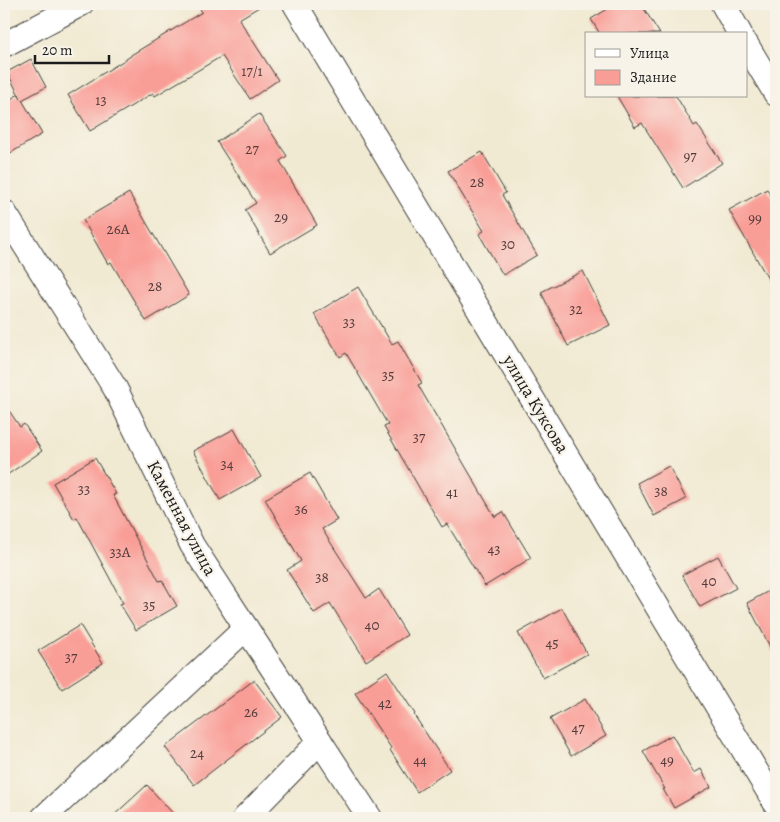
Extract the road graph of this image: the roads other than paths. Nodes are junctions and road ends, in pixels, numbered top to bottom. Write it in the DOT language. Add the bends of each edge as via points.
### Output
graph roads {
  1 [pos="81,4"];
  2 [pos="295,4"];
  3 [pos="723,4"];
  4 [pos="739,32"];
  5 [pos="4,46"];
  6 [pos="748,47"];
  7 [pos="776,94"];
  8 [pos="4,212"];
  9 [pos="246,628"];
  10 [pos="320,741"];
  11 [pos="776,804"];
  12 [pos="43,818"];
  13 [pos="245,818"];
  14 [pos="370,818"];
  1 -- 5 [label="street"];
  2 -- 11 [label="street, улица Куксова"];
  3 -- 4 [label="street"];
  6 -- 7 [label="street"];
  8 -- 9 [label="street, Каменная улица" via="115,388 192,545"];
  9 -- 10 [label="street, Каменная улица"];
  9 -- 12 [label="street"];
  10 -- 13 [label="street"];
  10 -- 14 [label="street, Каменная улица"];
}
